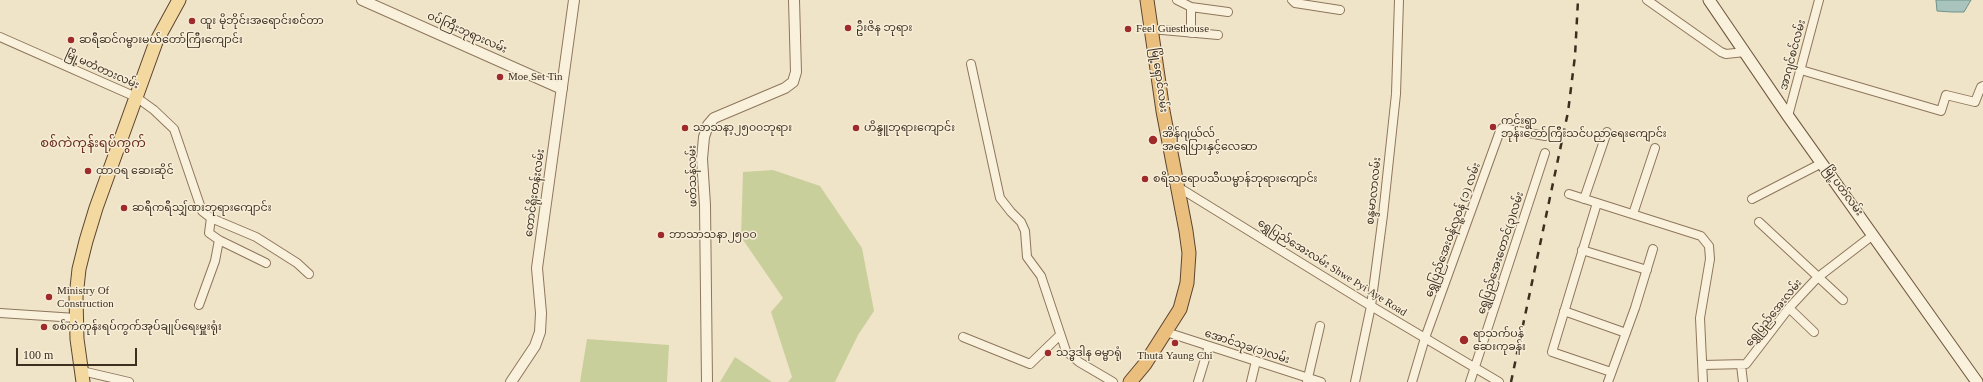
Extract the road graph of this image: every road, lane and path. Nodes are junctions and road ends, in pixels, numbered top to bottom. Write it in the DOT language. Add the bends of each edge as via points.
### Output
graph roads {
  1 [pos="179,0"];
  2 [pos="362,0"];
  3 [pos="574,0"];
  4 [pos="794,0"];
  5 [pos="1147,0"];
  6 [pos="1177,0"];
  7 [pos="1292,0"];
  8 [pos="1398,0"];
  9 [pos="1647,0"];
  10 [pos="1709,0"];
  11 [pos="1820,0"];
  12 [pos="1191,7"];
  13 [pos="1340,10"];
  14 [pos="1228,12"];
  15 [pos="1151,29"];
  16 [pos="1191,34"];
  17 [pos="1218,35"];
  18 [pos="0,37"];
  19 [pos="1745,52"];
  20 [pos="972,64"];
  21 [pos="1801,70"];
  22 [pos="1983,86"];
  23 [pos="562,89"];
  24 [pos="136,97"];
  25 [pos="1788,116"];
  26 [pos="1607,132"];
  27 [pos="1545,136"];
  28 [pos="1655,148"];
  29 [pos="1545,153"];
  30 [pos="1822,163"];
  31 [pos="1178,187"];
  32 [pos="1568,194"];
  33 [pos="1584,199"];
  34 [pos="1752,199"];
  35 [pos="1597,203"];
  36 [pos="1634,214"];
  37 [pos="211,218"];
  38 [pos="1759,222"];
  39 [pos="1874,235"];
  40 [pos="219,240"];
  41 [pos="1582,250"];
  42 [pos="1654,250"];
  43 [pos="266,263"];
  44 [pos="1647,270"];
  45 [pos="309,274"];
  46 [pos="1819,276"];
  47 [pos="1844,300"];
  48 [pos="199,305"];
  49 [pos="1371,306"];
  50 [pos="1789,308"];
  51 [pos="1564,310"];
  52 [pos="0,312"];
  53 [pos="76,318"];
  54 [pos="1320,326"];
  55 [pos="1166,332"];
  56 [pos="1814,332"];
  57 [pos="1626,333"];
  58 [pos="1060,335"];
  59 [pos="963,337"];
  60 [pos="1426,338"];
  61 [pos="1209,346"];
  62 [pos="1256,361"];
  63 [pos="1703,365"];
  64 [pos="1741,365"];
  65 [pos="1475,367"];
  66 [pos="1611,372"];
  67 [pos="83,377"];
  68 [pos="1307,380"];
  69 [pos="129,382"];
  70 [pos="511,382"];
  71 [pos="707,382"];
  72 [pos="1113,382"];
  73 [pos="1130,382"];
  74 [pos="1198,382"];
  75 [pos="1250,382"];
  76 [pos="1321,382"];
  77 [pos="1355,382"];
  78 [pos="1412,382"];
  79 [pos="1470,382"];
  80 [pos="1500,382"];
  81 [pos="1608,382"];
  82 [pos="1703,382"];
  83 [pos="1743,382"];
  84 [pos="1977,382"];
  1 -- 24 [label="main road" via="156,42"];
  2 -- 23 [label="street, ဝပ်ကြီးဘုရားလမ်း"];
  3 -- 23 [label="street, တောင်ရိုးတန်းလမ်း"];
  4 -- 71 [label="street, ဖတ်သန်လမ်း" via="796,72 793,82 785,88 714,118 708,125 704,137 702,159"];
  5 -- 15 [label="highway, မြို့ရှောင်လမ်း"];
  6 -- 12 [label="street"];
  7 -- 13 [label="street" via="1295,3"];
  8 -- 49 [label="street, စန္ဒမာလာလမ်း" via="1396,94"];
  9 -- 19 [label="street" via="1721,52"];
  10 -- 19 [label="main road, မြို့ပတ်လမ်း"];
  11 -- 21 [label="street, အာဂျင်စင်လမ်း"];
  12 -- 14 [label="street"];
  12 -- 16 [label="street"];
  15 -- 16 [label="street"];
  15 -- 31 [label="highway, မြို့ရှောင်လမ်း"];
  16 -- 17 [label="street"];
  18 -- 24 [label="street, မြို့မတံတားလမ်း"];
  19 -- 25 [label="main road, မြို့ပတ်လမ်း"];
  20 -- 58 [label="street" via="1000,198 1023,226 1027,257 1041,276"];
  21 -- 22 [label="street" via="1941,111 1946,95 1975,102"];
  21 -- 25 [label="street, အာဂျင်စင်လမ်း"];
  23 -- 70 [label="street, တောင်ရိုးတန်းလမ်း" via="537,268 540,332"];
  24 -- 37 [label="street, မြို့မတံတားလမ်း" via="166,119 174,130 202,211"];
  24 -- 53 [label="main road" via="86,241 79,269"];
  25 -- 30 [label="main road, မြို့ပတ်လမ်း"];
  26 -- 33 [label="street"];
  27 -- 60 [label="street, ရွှေပြည်အေးဝန်လူ့ဝန် (၁) လမ်း" via="1502,128 1500,131"];
  28 -- 36 [label="street"];
  29 -- 65 [label="street, ရွှေပြည်အေးတောင်(၃)လမ်း"];
  30 -- 34 [label="street"];
  30 -- 39 [label="main road, မြို့ပတ်လမ်း"];
  31 -- 49 [label="street, ရွှေပြည်အေးလမ်း Shwe Pyi Aye Road"];
  31 -- 55 [label="highway, မြို့ရှောင်လမ်း" via="1189,253 1187,283 1180,309"];
  32 -- 33 [label="street"];
  33 -- 35 [label="street"];
  35 -- 36 [label="street"];
  35 -- 41 [label="street"];
  36 -- 63 [label="street" via="1701,236 1709,246 1710,259 1700,318"];
  37 -- 40 [label="street" via="209,232"];
  37 -- 45 [label="street" via="256,237 297,263"];
  38 -- 46 [label="street"];
  39 -- 46 [label="street, ရွှေပြည်အေးလမ်း"];
  39 -- 84 [label="main road, မြို့ပတ်လမ်း"];
  40 -- 43 [label="street"];
  40 -- 48 [label="street" via="215,261"];
  41 -- 44 [label="street"];
  41 -- 51 [label="street"];
  42 -- 44 [label="street"];
  44 -- 57 [label="street"];
  46 -- 47 [label="street"];
  46 -- 50 [label="street, ရွှေပြည်အေးလမ်း"];
  49 -- 60 [label="street, ရွှေပြည်အေးလမ်း Shwe Pyi Aye Road"];
  49 -- 77 [label="street, စန္ဒမာလာလမ်း"];
  50 -- 56 [label="street"];
  50 -- 64 [label="street, ရွှေပြည်အေးလမ်း" via="1751,359"];
  51 -- 57 [label="street"];
  51 -- 66 [label="street" via="1552,352"];
  52 -- 53 [label="street"];
  53 -- 67 [label="main road"];
  54 -- 68 [label="street"];
  55 -- 61 [label="street, အောင်သုခ(၁)လမ်း"];
  55 -- 73 [label="highway, မြို့ရှောင်လမ်း"];
  57 -- 66 [label="street"];
  58 -- 59 [label="street" via="1030,364"];
  58 -- 72 [label="street" via="1066,351 1079,362"];
  60 -- 65 [label="street, ရွှေပြည်အေးလမ်း Shwe Pyi Aye Road"];
  60 -- 78 [label="street, ရွှေပြည်အေးဝန်လူ့ဝန် (၁) လမ်း"];
  61 -- 62 [label="street, အောင်သုခ(၁)လမ်း"];
  61 -- 74 [label="street"];
  62 -- 68 [label="street, အောင်သုခ(၁)လမ်း"];
  62 -- 75 [label="street"];
  63 -- 64 [label="street"];
  63 -- 82 [label="street"];
  64 -- 83 [label="street"];
  65 -- 79 [label="street, ရွှေပြည်အေးတောင်(၃)လမ်း"];
  65 -- 80 [label="street, ရွှေပြည်အေးလမ်း Shwe Pyi Aye Road"];
  66 -- 81 [label="street"];
  67 -- 69 [label="street"];
  68 -- 76 [label="street, အောင်သုခ(၁)လမ်း"];
}
